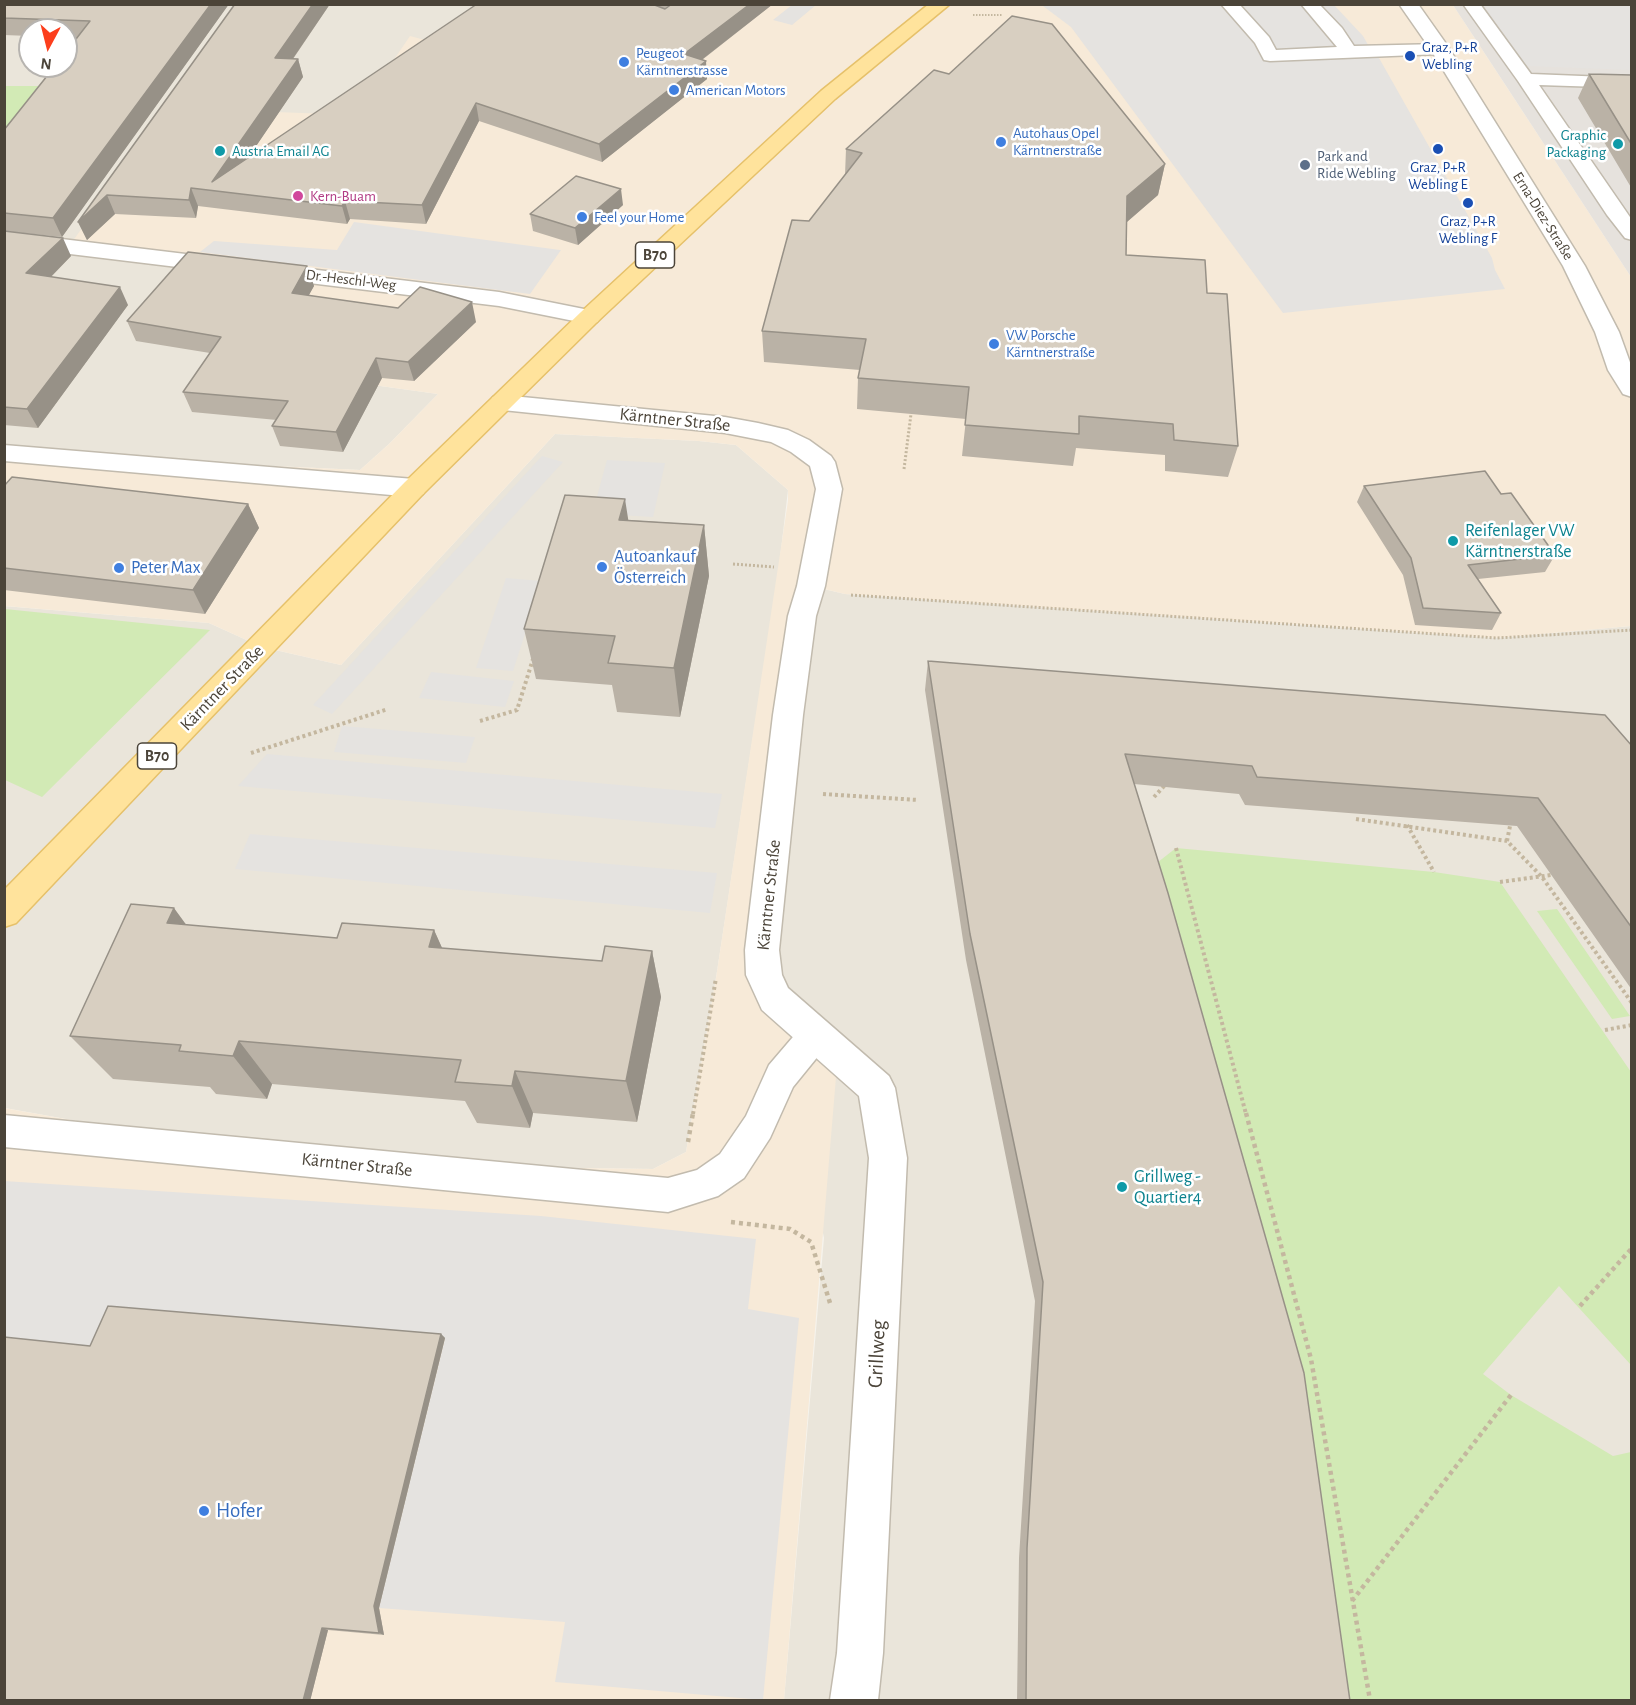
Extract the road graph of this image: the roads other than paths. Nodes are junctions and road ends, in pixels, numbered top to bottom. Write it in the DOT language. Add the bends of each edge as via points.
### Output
graph roads {
  1 [pos="941,4"];
  2 [pos="1229,4"];
  3 [pos="1309,4"];
  4 [pos="1408,4"];
  5 [pos="1471,4"];
  6 [pos="1440,49"];
  7 [pos="1349,51"];
  8 [pos="1526,79"];
  9 [pos="1632,83"];
  10 [pos="83,226"];
  11 [pos="1632,234"];
  12 [pos="4,239"];
  13 [pos="70,245"];
  14 [pos="589,317"];
  15 [pos="1632,390"];
  16 [pos="502,403"];
  17 [pos="4,453"];
  18 [pos="414,488"];
  19 [pos="4,913"];
  20 [pos="816,1034"];
  21 [pos="4,1131"];
  22 [pos="854,1701"];
  1 -- 14 [label="main road, Kärntner Straße / B70" via="828,95"];
  2 -- 7 [label="lane" via="1263,41 1270,56"];
  3 -- 7 [label="lane"];
  4 -- 6 [label="street, Erna-Diez-Straße"];
  5 -- 8 [label="lane"];
  6 -- 7 [label="lane"];
  6 -- 15 [label="street, Erna-Diez-Straße" via="1579,274"];
  8 -- 9 [label="lane"];
  8 -- 11 [label="lane"];
  10 -- 13 [label="street"];
  12 -- 13 [label="street, Dr.-Heschl-Weg"];
  13 -- 14 [label="street, Dr.-Heschl-Weg" via="499,298"];
  14 -- 16 [label="main road, Kärntner Straße / B70"];
  16 -- 18 [label="main road, Kärntner Straße / B70"];
  16 -- 20 [label="street, Kärntner Straße" via="725,424 779,436 822,462 829,489 801,627 762,950 764,975 775,999"];
  17 -- 18 [label="street"];
  18 -- 19 [label="main road, Kärntner Straße / B70"];
  20 -- 21 [label="lane, Kärntner Straße" via="781,1076 758,1127 732,1166 706,1184 668,1195"];
  20 -- 22 [label="street, Grillweg" via="876,1088 888,1158"];
}
